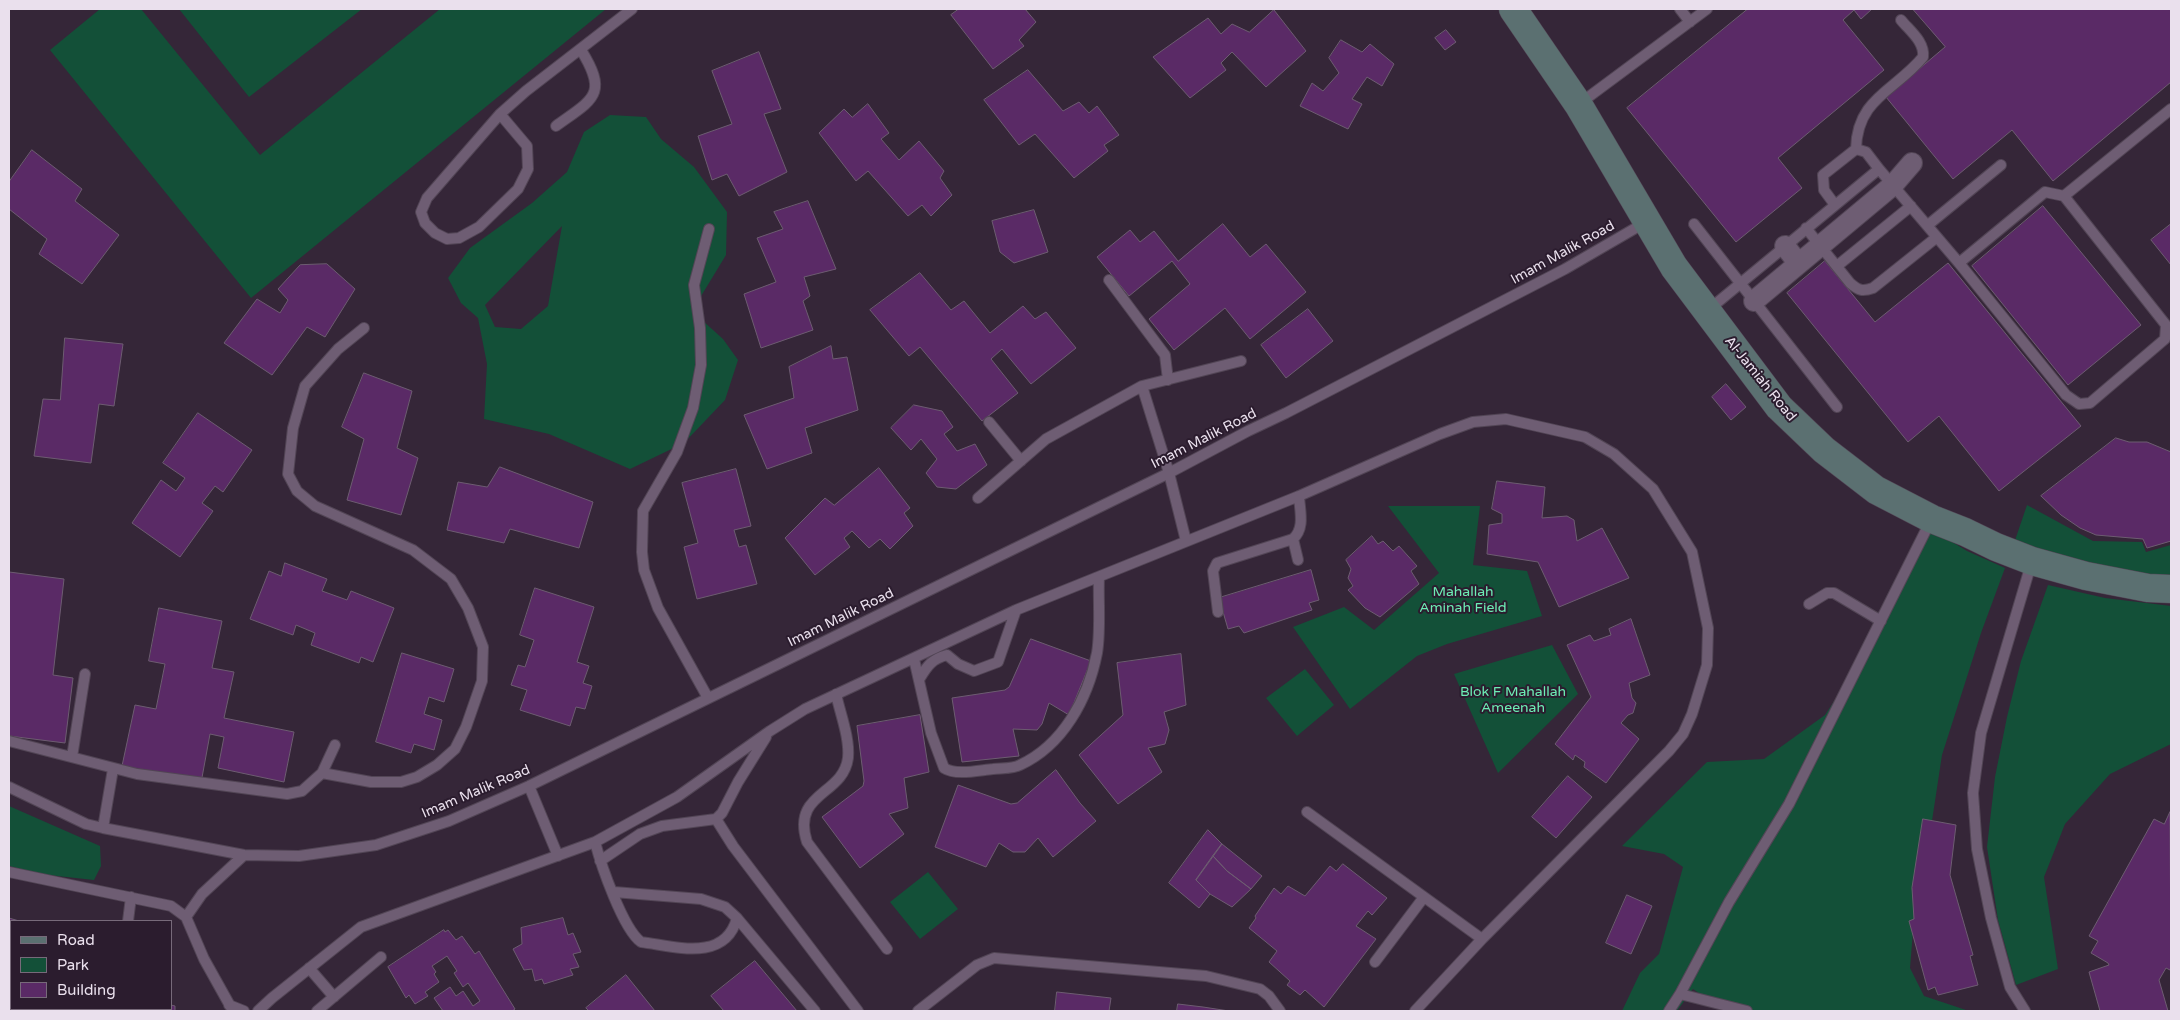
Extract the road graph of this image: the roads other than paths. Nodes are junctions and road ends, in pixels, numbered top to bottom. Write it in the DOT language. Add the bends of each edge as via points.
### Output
graph roads {
  1 [pos="632,9"];
  2 [pos="1513,9"];
  3 [pos="1680,9"];
  4 [pos="1707,9"];
  5 [pos="1901,20"];
  6 [pos="1690,22"];
  7 [pos="581,50"];
  8 [pos="1578,104"];
  9 [pos="2171,109"];
  10 [pos="500,114"];
  11 [pos="556,126"];
  12 [pos="1856,149"];
  13 [pos="1912,163"];
  14 [pos="2001,165"];
  15 [pos="1878,169"];
  16 [pos="1893,185"];
  17 [pos="2064,196"];
  18 [pos="1835,205"];
  19 [pos="1911,206"];
  20 [pos="1646,222"];
  21 [pos="1694,224"];
  22 [pos="1928,225"];
  23 [pos="1806,228"];
  24 [pos="709,229"];
  25 [pos="1937,237"];
  26 [pos="1820,245"];
  27 [pos="1785,246"];
  28 [pos="1798,263"];
  29 [pos="1959,264"];
  30 [pos="1837,266"];
  31 [pos="1109,280"];
  32 [pos="1740,284"];
  33 [pos="1754,301"];
  34 [pos="1706,312"];
  35 [pos="364,328"];
  36 [pos="1241,361"];
  37 [pos="1168,380"];
  38 [pos="1142,386"];
  39 [pos="1838,407"];
  40 [pos="990,422"];
  41 [pos="1020,461"];
  42 [pos="1169,473"];
  43 [pos="1299,496"];
  44 [pos="978,498"];
  45 [pos="1932,519"];
  46 [pos="1293,540"];
  47 [pos="1186,541"];
  48 [pos="1298,560"];
  49 [pos="2032,561"];
  50 [pos="1099,576"];
  51 [pos="2171,589"];
  52 [pos="1809,604"];
  53 [pos="1016,610"];
  54 [pos="1218,612"];
  55 [pos="1881,621"];
  56 [pos="914,658"];
  57 [pos="85,674"];
  58 [pos="920,678"];
  59 [pos="836,694"];
  60 [pos="708,698"];
  61 [pos="770,731"];
  62 [pos="9,741"];
  63 [pos="335,745"];
  64 [pos="72,757"];
  65 [pos="113,769"];
  66 [pos="322,773"];
  67 [pos="529,786"];
  68 [pos="9,787"];
  69 [pos="1306,812"];
  70 [pos="716,819"];
  71 [pos="103,828"];
  72 [pos="594,842"];
  73 [pos="244,855"];
  74 [pos="558,856"];
  75 [pos="600,861"];
  76 [pos="9,872"];
  77 [pos="614,892"];
  78 [pos="131,897"];
  79 [pos="1424,897"];
  80 [pos="186,917"];
  81 [pos="737,918"];
  82 [pos="128,920"];
  83 [pos="1482,939"];
  84 [pos="887,949"];
  85 [pos="381,957"];
  86 [pos="1375,962"];
  87 [pos="309,968"];
  88 [pos="1680,994"];
  89 [pos="334,997"];
  90 [pos="231,1008"];
  91 [pos="244,1011"];
  92 [pos="258,1011"];
  93 [pos="317,1011"];
  94 [pos="815,1011"];
  95 [pos="858,1011"];
  96 [pos="918,1011"];
  97 [pos="1280,1011"];
  98 [pos="1416,1011"];
  99 [pos="1669,1011"];
  100 [pos="1747,1011"];
  101 [pos="2025,1011"];
  1 -- 7 [label="lane"];
  2 -- 8 [label="street, Al-Jamiah Road"];
  3 -- 6 [label="lane"];
  4 -- 6 [label="lane"];
  5 -- 12 [label="lane" via="1920,42 1924,57 1862,116 1856,132"];
  6 -- 8 [label="lane"];
  7 -- 10 [label="lane"];
  7 -- 11 [label="lane" via="593,69 596,82 592,96 587,104"];
  8 -- 20 [label="street, Al-Jamiah Road"];
  9 -- 17 [label="lane"];
  10 -- 10 [label="lane" via="427,198 422,212 425,223 446,240 459,238 479,227 518,189 528,169 527,146"];
  12 -- 15 [label="lane" via="1866,152"];
  12 -- 18 [label="lane" via="1823,176 1824,190"];
  13 -- 16 [label="street"];
  14 -- 22 [label="lane"];
  15 -- 16 [label="lane"];
  15 -- 18 [label="lane"];
  16 -- 19 [label="lane"];
  16 -- 26 [label="street"];
  17 -- 29 [label="lane" via="2045,192"];
  17 -- 29 [label="lane" via="2166,325 2165,340 2090,403 2079,404 2066,396"];
  18 -- 23 [label="lane"];
  19 -- 22 [label="lane"];
  19 -- 30 [label="lane"];
  20 -- 34 [label="street, Al-Jamiah Road"];
  20 -- 42 [label="lane, Imam Malik Road" via="1565,269"];
  21 -- 32 [label="lane"];
  22 -- 25 [label="lane"];
  23 -- 26 [label="lane"];
  23 -- 27 [label="lane"];
  24 -- 60 [label="lane" via="694,285 700,328 700,365 693,408 677,452 643,511 642,552 644,570 658,608"];
  25 -- 29 [label="lane"];
  25 -- 30 [label="lane" via="1865,291 1858,290"];
  26 -- 28 [label="street"];
  26 -- 30 [label="lane"];
  27 -- 28 [label="street"];
  27 -- 32 [label="lane"];
  28 -- 33 [label="street"];
  31 -- 37 [label="lane" via="1165,355"];
  32 -- 33 [label="lane"];
  32 -- 34 [label="lane"];
  33 -- 39 [label="lane"];
  34 -- 45 [label="street, Al-Jamiah Road" via="1779,408 1824,450 1876,490"];
  35 -- 66 [label="lane" via="338,348 305,386 293,428 288,474 297,491 314,506 413,550 451,579 468,608 483,647 482,681 455,749 417,777 401,782 371,782"];
  36 -- 37 [label="lane"];
  37 -- 38 [label="lane"];
  38 -- 41 [label="lane" via="1046,439"];
  38 -- 42 [label="lane"];
  40 -- 41 [label="lane"];
  41 -- 44 [label="lane"];
  42 -- 47 [label="lane"];
  42 -- 60 [label="lane, Imam Malik Road"];
  43 -- 46 [label="lane" via="1300,533"];
  43 -- 47 [label="lane"];
  43 -- 83 [label="lane" via="1473,422 1506,419 1585,437 1614,454 1653,489 1692,552 1708,628 1707,665 1692,714 1682,734 1669,751"];
  45 -- 49 [label="street, Al-Jamiah Road"];
  45 -- 55 [label="lane"];
  46 -- 48 [label="lane"];
  46 -- 54 [label="lane" via="1218,563 1213,571"];
  47 -- 50 [label="lane"];
  49 -- 51 [label="street, Al-Jamiah Road" via="2086,576"];
  49 -- 101 [label="lane" via="1981,732 1974,793 1977,849 1991,918 2010,987"];
  50 -- 53 [label="lane"];
  50 -- 58 [label="lane" via="1097,651 1089,686 1052,745 1018,766 971,771 944,768 931,733"];
  52 -- 55 [label="lane" via="1834,593"];
  53 -- 56 [label="lane"];
  53 -- 58 [label="lane" via="998,662 974,671 947,655 929,663"];
  55 -- 88 [label="lane" via="1789,804 1729,902"];
  56 -- 58 [label="lane"];
  56 -- 59 [label="lane"];
  57 -- 64 [label="lane"];
  59 -- 61 [label="lane"];
  59 -- 84 [label="lane" via="848,759 841,776 805,813 803,829 807,842"];
  60 -- 67 [label="lane, Imam Malik Road"];
  61 -- 70 [label="lane"];
  61 -- 72 [label="lane" via="677,797"];
  62 -- 64 [label="lane"];
  63 -- 66 [label="lane"];
  64 -- 65 [label="lane"];
  65 -- 66 [label="lane" via="287,794 302,791"];
  65 -- 71 [label="lane"];
  67 -- 73 [label="lane, Imam Malik Road" via="449,821 376,845 298,856"];
  67 -- 74 [label="lane"];
  68 -- 71 [label="lane, Imam Malik Road" via="86,824"];
  69 -- 79 [label="lane"];
  70 -- 75 [label="lane" via="662,826 640,834"];
  70 -- 95 [label="lane" via="732,846"];
  71 -- 73 [label="lane, Imam Malik Road"];
  72 -- 74 [label="lane"];
  72 -- 75 [label="lane"];
  73 -- 80 [label="lane" via="202,894"];
  74 -- 87 [label="lane" via="361,927"];
  75 -- 77 [label="lane"];
  76 -- 78 [label="lane"];
  77 -- 81 [label="lane" via="701,899 725,907"];
  77 -- 81 [label="lane" via="626,924 640,942 701,950 727,937"];
  78 -- 80 [label="lane" via="171,906"];
  78 -- 82 [label="lane"];
  79 -- 83 [label="lane"];
  79 -- 86 [label="lane"];
  80 -- 90 [label="lane"];
  81 -- 94 [label="lane"];
  83 -- 98 [label="lane"];
  85 -- 89 [label="lane"];
  87 -- 89 [label="lane"];
  87 -- 92 [label="lane"];
  88 -- 99 [label="lane"];
  88 -- 100 [label="lane"];
  89 -- 93 [label="lane"];
  90 -- 91 [label="lane"];
  96 -- 97 [label="lane" via="976,965 994,958 1206,976 1260,989"];
}
